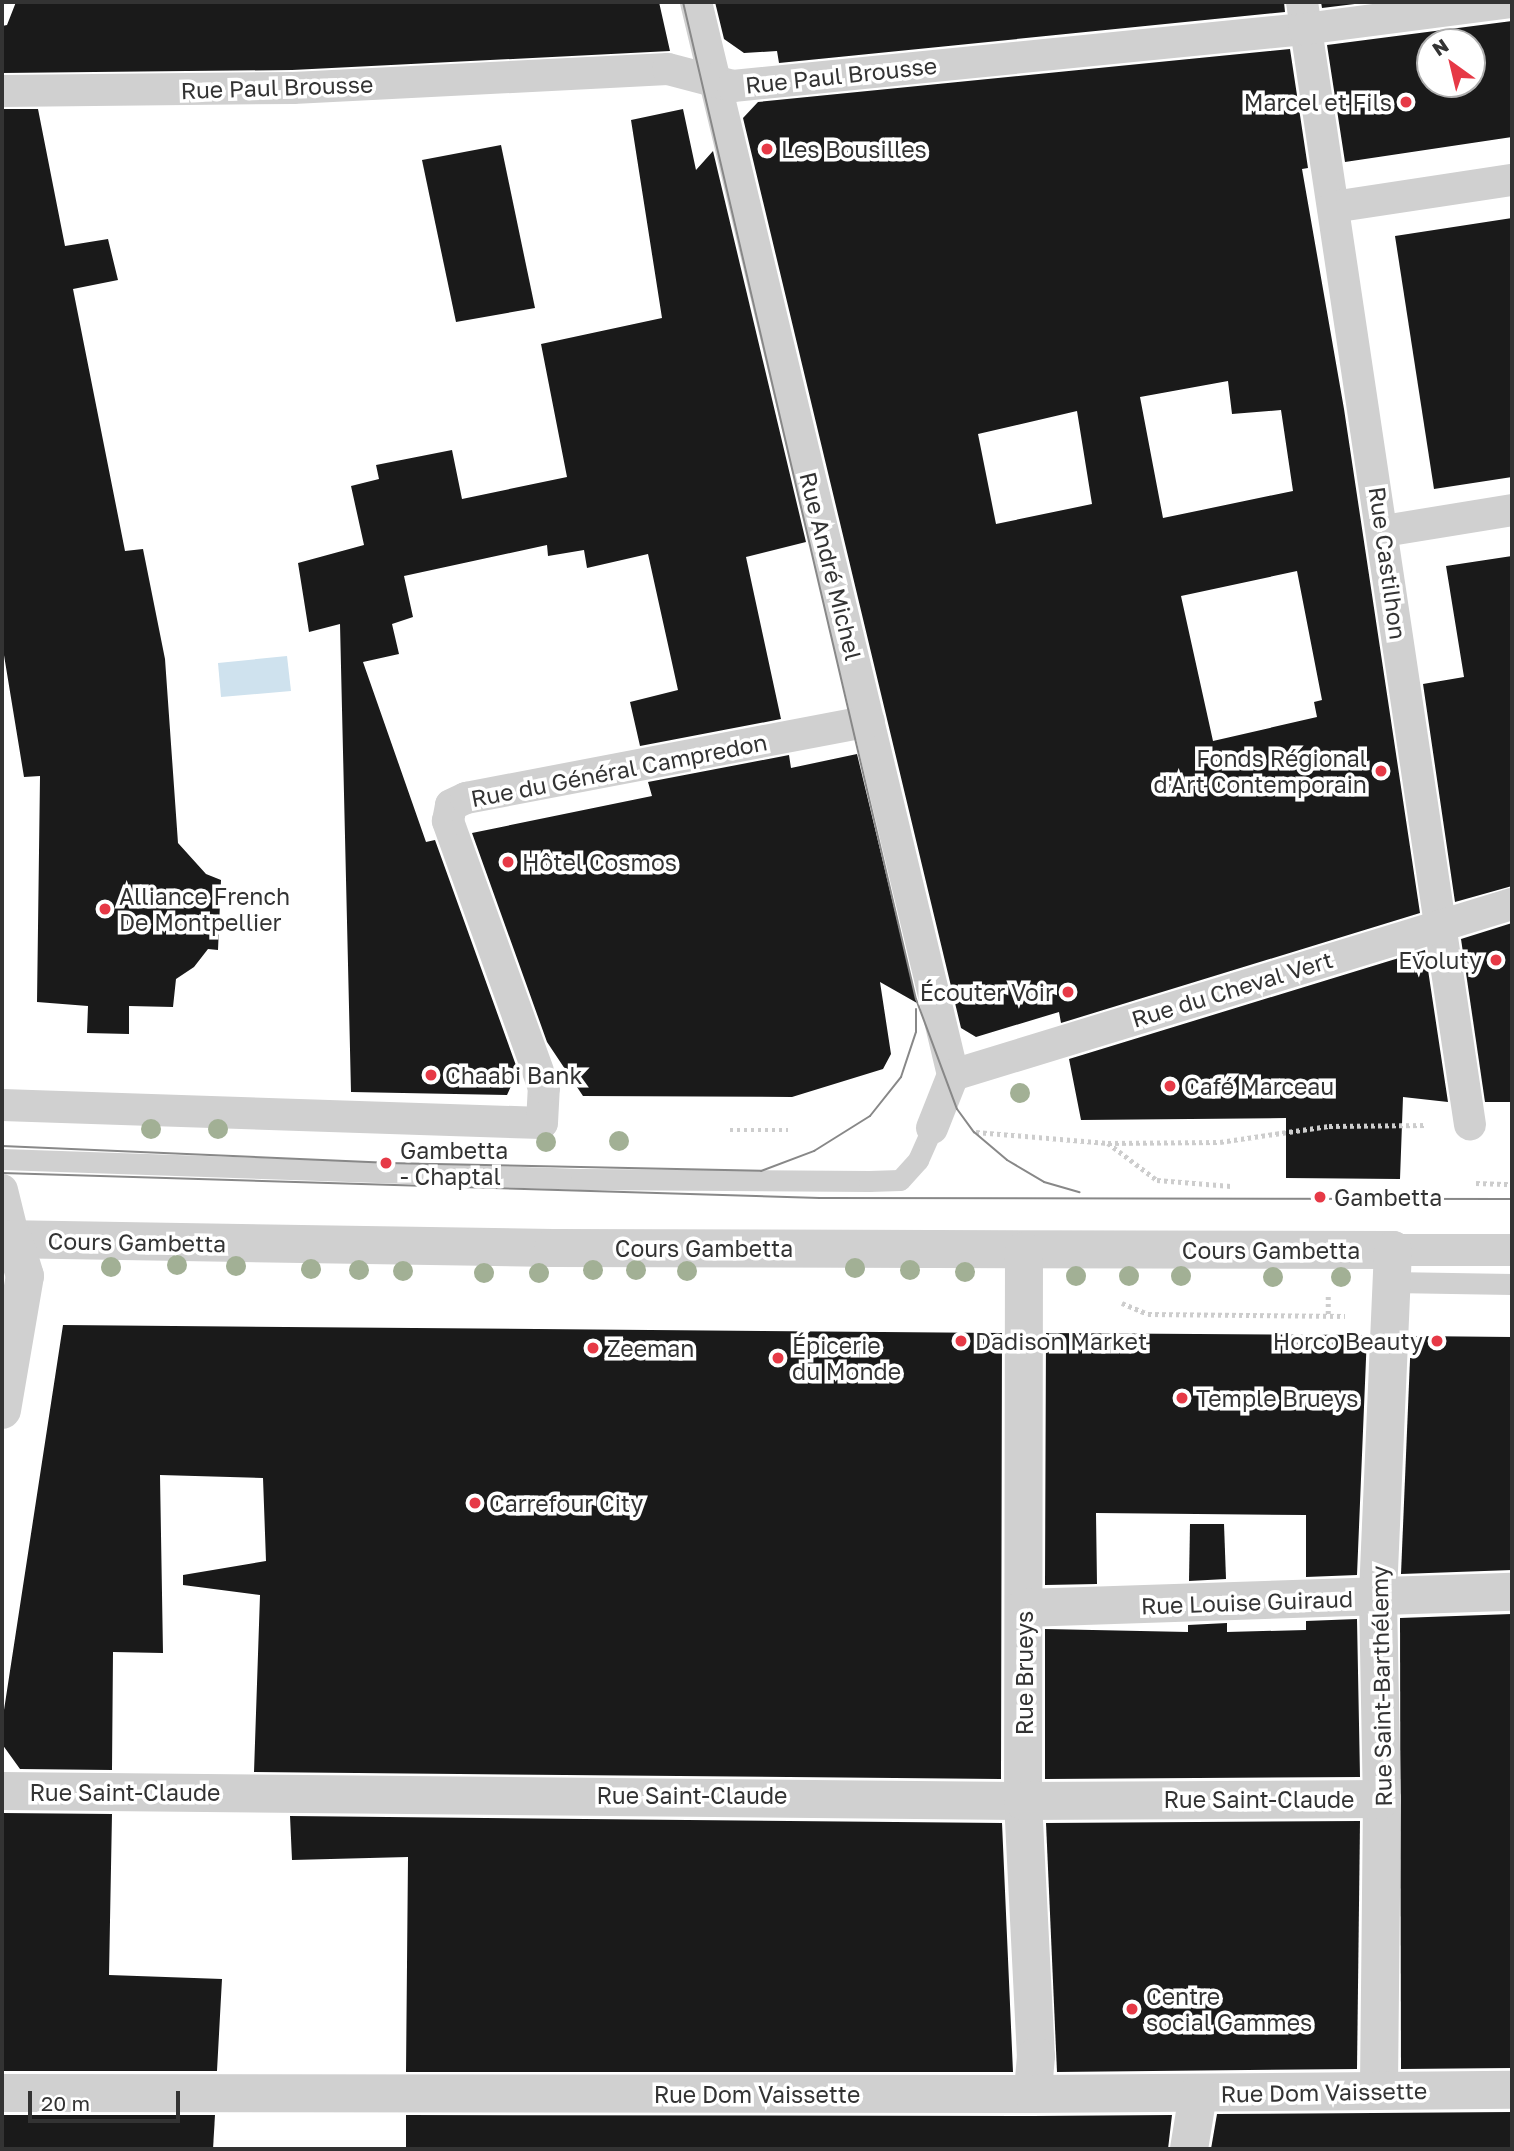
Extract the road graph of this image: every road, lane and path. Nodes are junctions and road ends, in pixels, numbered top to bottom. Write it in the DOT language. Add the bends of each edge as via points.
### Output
graph roads {
  1 [pos="696,2"];
  2 [pos="1512,2"];
  3 [pos="1303,15"];
  4 [pos="713,80"];
  5 [pos="2,92"];
  6 [pos="1512,180"];
  7 [pos="1333,207"];
  8 [pos="1512,510"];
  9 [pos="1384,531"];
  10 [pos="869,721"];
  11 [pos="1512,904"];
  12 [pos="1438,926"];
  13 [pos="953,1075"];
  14 [pos="2,1105"];
  15 [pos="1470,1125"];
  16 [pos="932,1128"];
  17 [pos="730,1130"];
  18 [pos="788,1130"];
  19 [pos="1108,1143"];
  20 [pos="2,1158"];
  21 [pos="1476,1183"];
  22 [pos="1512,1184"];
  23 [pos="1231,1186"];
  24 [pos="2,1190"];
  25 [pos="8,1239"];
  26 [pos="1512,1250"];
  27 [pos="1024,1251"];
  28 [pos="1392,1266"];
  29 [pos="1512,1284"];
  30 [pos="1122,1303"];
  31 [pos="1354,1317"];
  32 [pos="2,1410"];
  33 [pos="1512,1592"];
  34 [pos="1378,1597"];
  35 [pos="1024,1608"];
  36 [pos="2,1791"];
  37 [pos="1382,1799"];
  38 [pos="1023,1801"];
  39 [pos="1512,2090"];
  40 [pos="1379,2091"];
  41 [pos="2,2093"];
  42 [pos="1033,2094"];
  43 [pos="1198,2094"];
  44 [pos="1189,2149"];
  1 -- 4 [label="street, Rue André Michel"];
  2 -- 3 [label="street, Rue Paul Brousse"];
  3 -- 4 [label="street, Rue Paul Brousse" via="733,86"];
  3 -- 7 [label="street, Rue Castilhon"];
  4 -- 5 [label="street, Rue Paul Brousse" via="668,69 293,89"];
  4 -- 10 [label="street, Rue André Michel"];
  6 -- 7 [label="street"];
  7 -- 9 [label="street, Rue Castilhon"];
  8 -- 9 [label="street"];
  9 -- 12 [label="street, Rue Castilhon"];
  10 -- 13 [label="street, Rue André Michel"];
  10 -- 14 [label="street, Rue du Général Campredon" via="466,798 450,805 448,821 544,1088 542,1123"];
  11 -- 12 [label="street, Rue du Cheval Vert"];
  12 -- 13 [label="street, Rue du Cheval Vert"];
  12 -- 15 [label="street, Rue Castilhon"];
  13 -- 16 [label="street"];
  15 -- 19 [label="path" via="1329,1126 1220,1142"];
  16 -- 19 [label="path"];
  16 -- 20 [label="lane" via="918,1160 900,1180 869,1181 581,1179"];
  17 -- 18 [label="path"];
  19 -- 23 [label="path" via="1157,1180"];
  21 -- 22 [label="path"];
  24 -- 25 [label="street, Cours Gambetta"];
  25 -- 27 [label="street, Cours Gambetta"];
  25 -- 32 [label="street" via="25,1276"];
  26 -- 28 [label="street, Cours Gambetta"];
  27 -- 28 [label="street, Cours Gambetta"];
  27 -- 35 [label="street, Rue Brueys"];
  28 -- 29 [label="lane"];
  28 -- 34 [label="street, Rue Saint-Barthélemy"];
  30 -- 31 [label="path" via="1148,1314"];
  33 -- 34 [label="street, Rue Louise Guiraud"];
  34 -- 35 [label="street, Rue Louise Guiraud"];
  34 -- 37 [label="street, Rue Saint-Barthélemy"];
  35 -- 38 [label="street, Rue Brueys"];
  36 -- 38 [label="street, Rue Saint-Claude"];
  37 -- 38 [label="street, Rue Saint-Claude"];
  37 -- 40 [label="street, Rue Saint-Barthélemy"];
  38 -- 42 [label="street, Rue Brueys" via="1036,2056"];
  39 -- 40 [label="street, Rue Dom Vaissette"];
  40 -- 43 [label="street, Rue Dom Vaissette"];
  41 -- 42 [label="street, Rue Dom Vaissette"];
  42 -- 43 [label="street, Rue Dom Vaissette"];
  43 -- 44 [label="street"];
}
